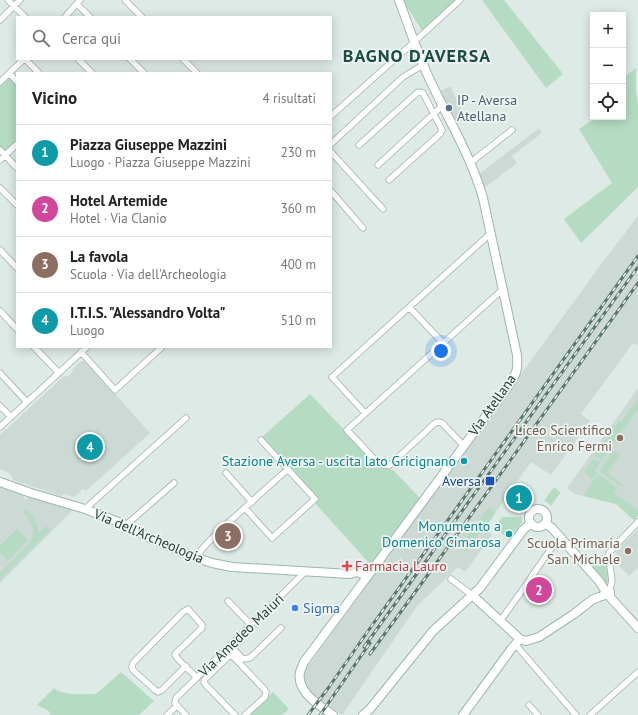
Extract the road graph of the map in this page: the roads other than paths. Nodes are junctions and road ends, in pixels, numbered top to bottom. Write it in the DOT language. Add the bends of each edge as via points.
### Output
graph roads {
  1 [pos="8,0"];
  2 [pos="20,0"];
  3 [pos="125,0"];
  4 [pos="399,0"];
  5 [pos="460,0"];
  6 [pos="78,2"];
  7 [pos="14,6"];
  8 [pos="24,16"];
  9 [pos="66,16"];
  10 [pos="89,16"];
  11 [pos="141,16"];
  12 [pos="0,20"];
  13 [pos="414,42"];
  14 [pos="24,60"];
  15 [pos="26,60"];
  16 [pos="79,60"];
  17 [pos="131,60"];
  18 [pos="184,60"];
  19 [pos="423,65"];
  20 [pos="38,72"];
  21 [pos="91,72"];
  22 [pos="143,72"];
  23 [pos="195,72"];
  24 [pos="10,74"];
  25 [pos="16,81"];
  26 [pos="0,82"];
  27 [pos="442,106"];
  28 [pos="434,113"];
  29 [pos="332,115"];
  30 [pos="512,130"];
  31 [pos="332,143"];
  32 [pos="16,145"];
  33 [pos="359,145"];
  34 [pos="0,150"];
  35 [pos="332,153"];
  36 [pos="5,155"];
  37 [pos="0,160"];
  38 [pos="470,163"];
  39 [pos="378,165"];
  40 [pos="16,167"];
  41 [pos="389,180"];
  42 [pos="0,188"];
  43 [pos="332,192"];
  44 [pos="16,204"];
  45 [pos="383,209"];
  46 [pos="363,228"];
  47 [pos="490,233"];
  48 [pos="0,250"];
  49 [pos="16,267"];
  50 [pos="503,289"];
  51 [pos="410,307"];
  52 [pos="0,311"];
  53 [pos="16,328"];
  54 [pos="443,343"];
  55 [pos="35,348"];
  56 [pos="86,348"];
  57 [pos="161,348"];
  58 [pos="81,352"];
  59 [pos="0,373"];
  60 [pos="59,373"];
  61 [pos="27,402"];
  62 [pos="0,406"];
  63 [pos="365,413"];
  64 [pos="11,417"];
  65 [pos="186,418"];
  66 [pos="0,427"];
  67 [pos="261,440"];
  68 [pos="464,446"];
  69 [pos="288,469"];
  70 [pos="226,473"];
  71 [pos="0,482"];
  72 [pos="174,483"];
  73 [pos="252,502"];
  74 [pos="85,508"];
  75 [pos="245,508"];
  76 [pos="638,522"];
  77 [pos="531,523"];
  78 [pos="544,524"];
  79 [pos="126,525"];
  80 [pos="557,542"];
  81 [pos="197,558"];
  82 [pos="373,569"];
  83 [pos="305,572"];
  84 [pos="354,574"];
  85 [pos="451,579"];
  86 [pos="364,582"];
  87 [pos="607,593"];
  88 [pos="472,595"];
  89 [pos="228,601"];
  90 [pos="500,621"];
  91 [pos="637,624"];
  92 [pos="251,625"];
  93 [pos="281,628"];
  94 [pos="517,642"];
  95 [pos="228,647"];
  96 [pos="231,654"];
  97 [pos="186,666"];
  98 [pos="638,672"];
  99 [pos="197,678"];
  100 [pos="530,705"];
  101 [pos="177,706"];
  102 [pos="167,715"];
  103 [pos="186,715"];
  104 [pos="234,715"];
  105 [pos="245,715"];
  106 [pos="333,715"];
  107 [pos="363,715"];
  108 [pos="463,715"];
  109 [pos="538,715"];
  110 [pos="576,715"];
  111 [pos="590,715"];
  1 -- 7 [label="street"];
  2 -- 7 [label="street"];
  3 -- 11 [label="street"];
  4 -- 13 [label="main road, Via Atellana"];
  5 -- 13 [label="street"];
  6 -- 9 [label="street"];
  6 -- 10 [label="street"];
  7 -- 8 [label="street"];
  7 -- 12 [label="street"];
  13 -- 19 [label="main road, Via Atellana"];
  13 -- 29 [label="street"];
  14 -- 24 [label="street"];
  15 -- 20 [label="street"];
  16 -- 21 [label="street"];
  17 -- 22 [label="street"];
  18 -- 23 [label="street"];
  19 -- 27 [label="main road, Via Atellana"];
  19 -- 31 [label="street" via="403,77"];
  24 -- 25 [label="street"];
  24 -- 26 [label="street"];
  27 -- 28 [label="street"];
  27 -- 38 [label="main road, Via Atellana"];
  28 -- 33 [label="street" via="423,93 418,92"];
  28 -- 39 [label="street"];
  28 -- 41 [label="street" via="442,130 440,134"];
  30 -- 38 [label="street"];
  32 -- 36 [label="street"];
  34 -- 36 [label="street"];
  35 -- 45 [label="street"];
  36 -- 37 [label="street"];
  36 -- 40 [label="street"];
  38 -- 47 [label="main road, Via Atellana" via="478,180"];
  42 -- 44 [label="street"];
  43 -- 46 [label="street"];
  47 -- 50 [label="main road, Via Atellana"];
  47 -- 51 [label="street"];
  48 -- 49 [label="street"];
  50 -- 54 [label="street"];
  50 -- 68 [label="main road, Via Atellana" via="518,366 509,385"];
  51 -- 54 [label="street"];
  51 -- 63 [label="street" via="332,377"];
  52 -- 53 [label="street"];
  54 -- 63 [label="street"];
  55 -- 60 [label="street"];
  56 -- 58 [label="street"];
  57 -- 58 [label="street" via="115,390"];
  58 -- 60 [label="street"];
  59 -- 61 [label="street"];
  60 -- 61 [label="street"];
  61 -- 64 [label="street"];
  62 -- 64 [label="street"];
  63 -- 68 [label="street" via="346,430 384,466 390,465 435,423 442,423"];
  64 -- 66 [label="street"];
  65 -- 74 [label="street"];
  67 -- 69 [label="street"];
  68 -- 82 [label="main road, Via Atellana"];
  69 -- 73 [label="street"];
  69 -- 75 [label="street" via="315,499 299,514 272,538"];
  70 -- 73 [label="street"];
  71 -- 74 [label="main road, Via dell'Archeologia"];
  72 -- 79 [label="street"];
  73 -- 75 [label="street"];
  74 -- 79 [label="main road, Via dell'Archeologia"];
  75 -- 81 [label="street" via="202,549"];
  76 -- 87 [label="street" via="609,554 612,581"];
  77 -- 78 [label="main road" via="537,527"];
  77 -- 78 [label="main road" via="529,515 536,509 542,510 547,517"];
  77 -- 88 [label="main road"];
  78 -- 80 [label="main road"];
  78 -- 87 [label="main road" via="552,528"];
  79 -- 81 [label="main road, Via dell'Archeologia" via="149,538"];
  80 -- 87 [label="main road" via="596,585"];
  80 -- 90 [label="street"];
  81 -- 83 [label="main road, Via dell'Archeologia" via="232,567"];
  82 -- 84 [label="main road"];
  82 -- 86 [label="main road, Via Atellana"];
  83 -- 84 [label="main road, Via dell'Archeologia"];
  83 -- 92 [label="street, Via Amedeo Maiuri"];
  84 -- 86 [label="main road, Via dell'Archeologia"];
  85 -- 88 [label="street"];
  86 -- 106 [label="main road, Via Atellana" via="304,662 300,672 303,689 309,697"];
  87 -- 91 [label="main road"];
  87 -- 94 [label="main road" via="592,600 539,637"];
  88 -- 90 [label="main road"];
  88 -- 107 [label="main road" via="433,631"];
  89 -- 92 [label="street"];
  90 -- 94 [label="main road"];
  92 -- 95 [label="street, Via Amedeo Maiuri"];
  93 -- 95 [label="street" via="250,658 243,659"];
  94 -- 108 [label="main road"];
  94 -- 110 [label="street"];
  95 -- 96 [label="street"];
  95 -- 99 [label="street, Via Amedeo Maiuri"];
  96 -- 104 [label="street" via="204,682"];
  96 -- 105 [label="street" via="266,692 265,697"];
  97 -- 97 [label="street" via="158,692 132,667 133,663 188,609 201,623 202,628 176,652 176,657"];
  97 -- 99 [label="street"];
  98 -- 111 [label="street"];
  99 -- 101 [label="street, Via Amedeo Maiuri" via="176,698"];
  100 -- 109 [label="street"];
  101 -- 102 [label="street"];
  101 -- 103 [label="street"];
}
